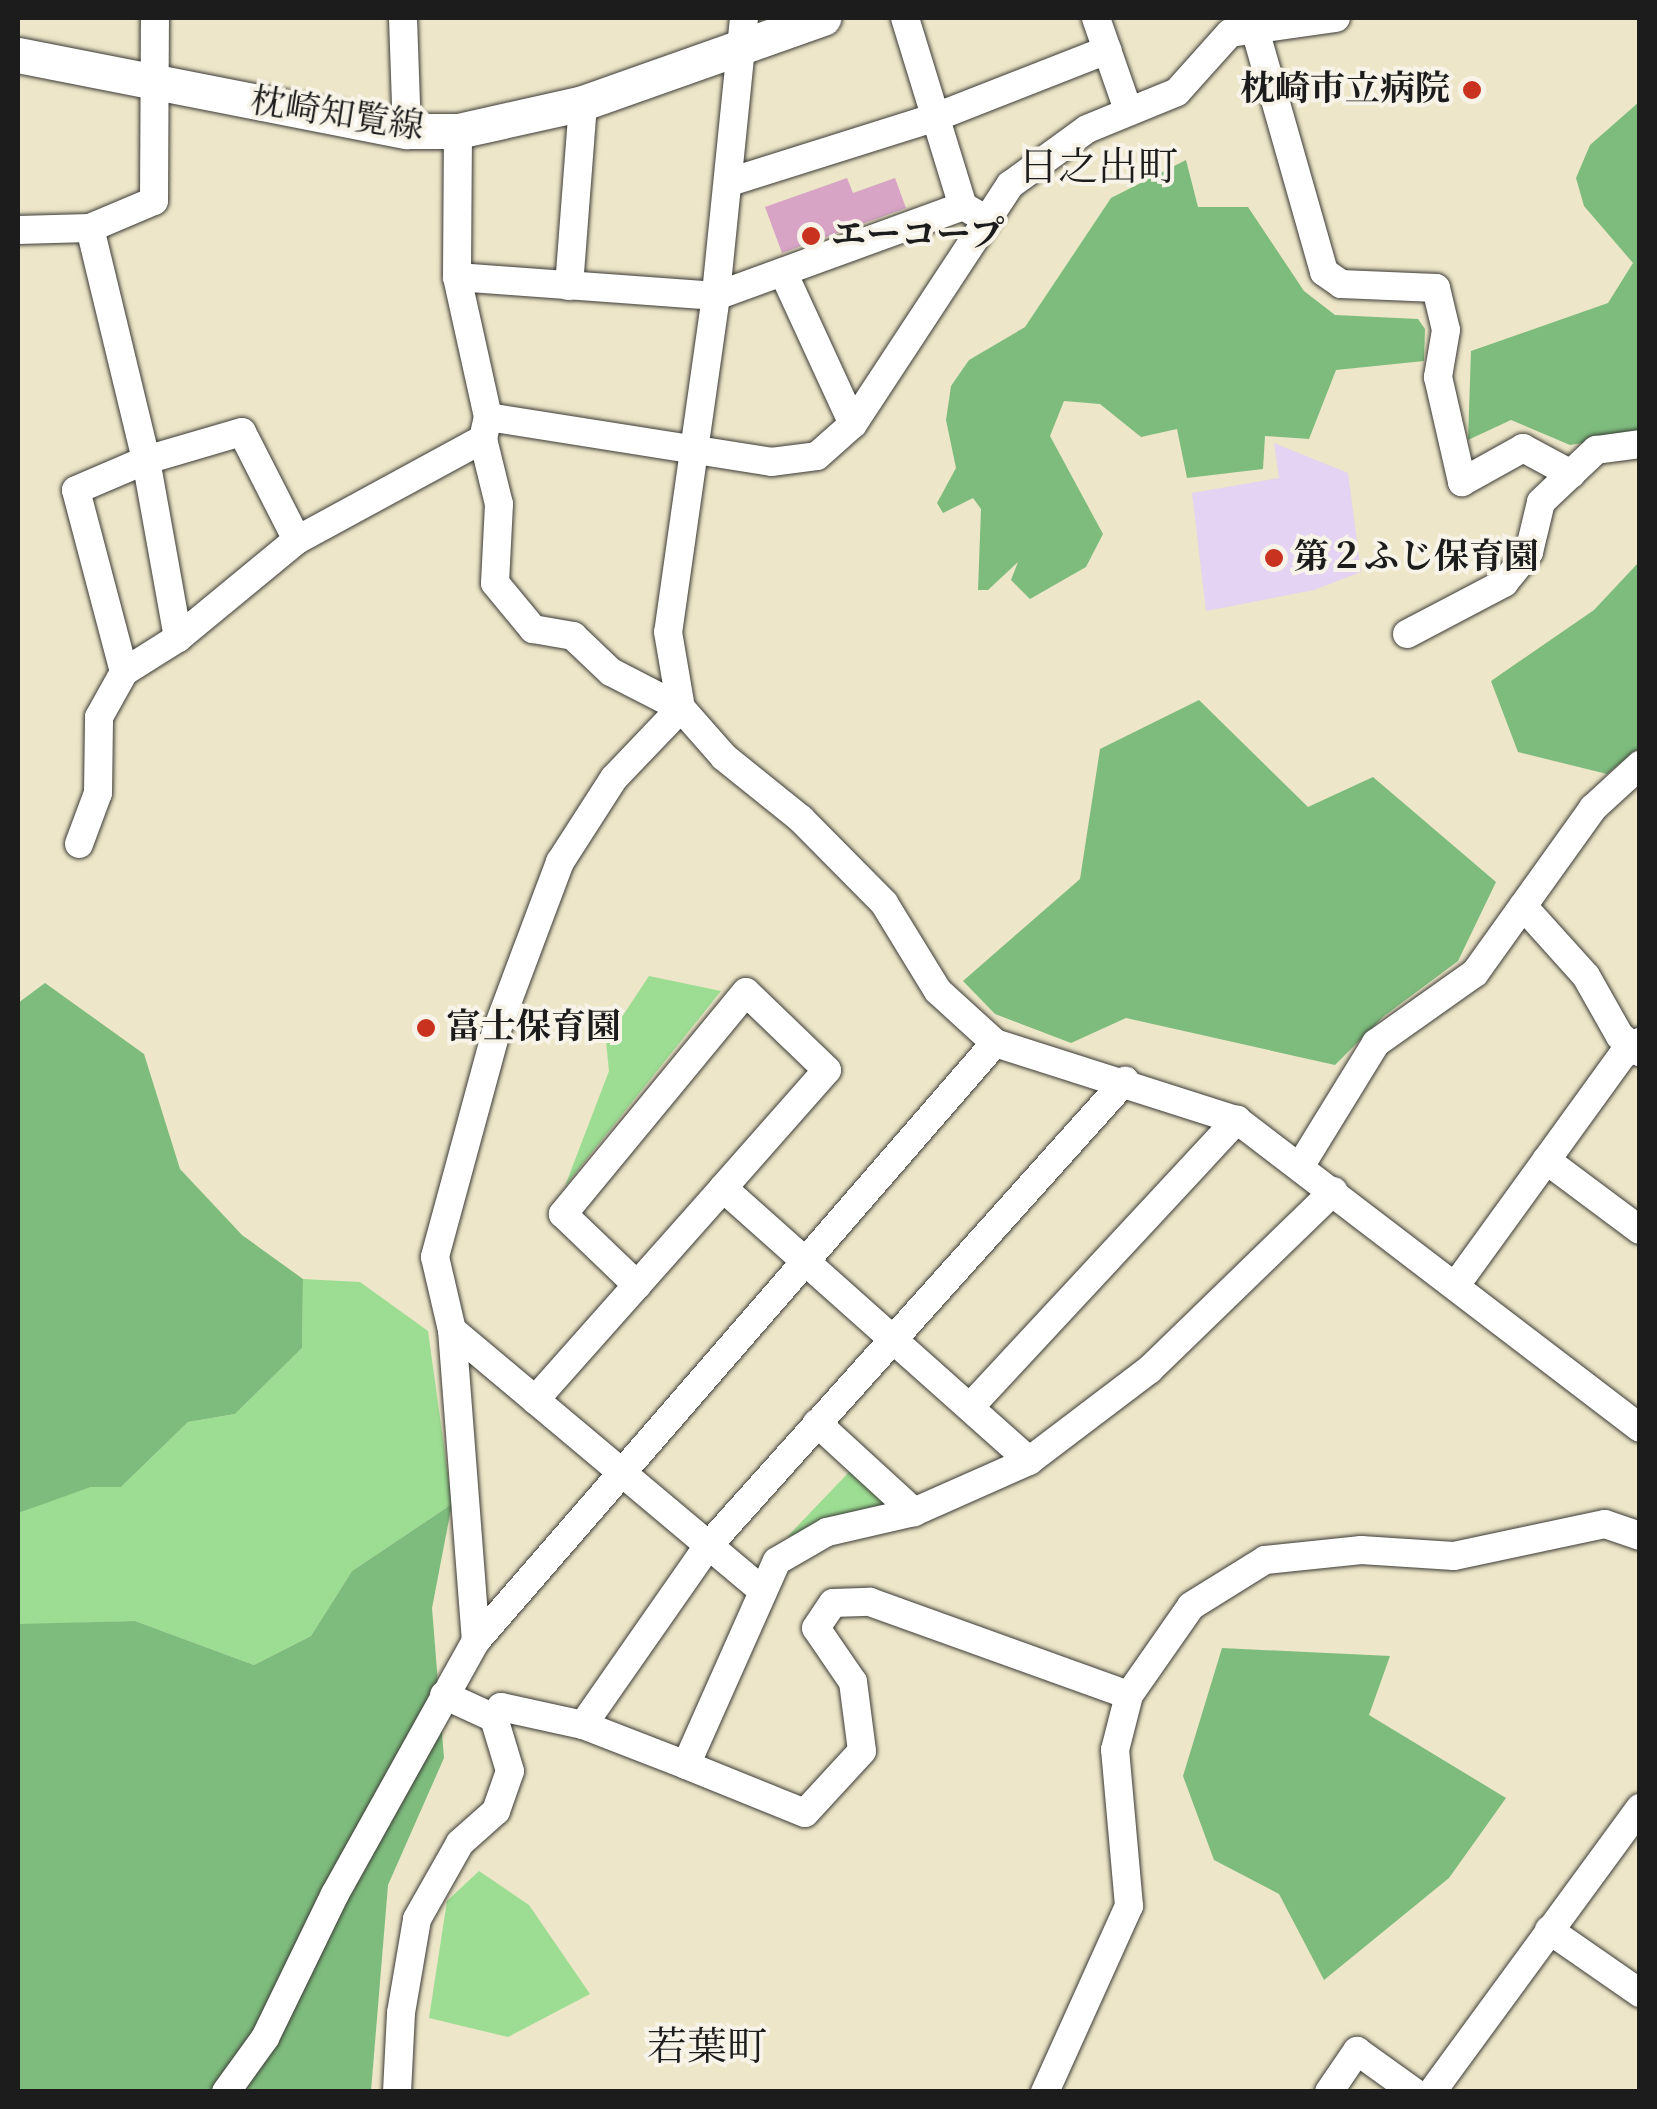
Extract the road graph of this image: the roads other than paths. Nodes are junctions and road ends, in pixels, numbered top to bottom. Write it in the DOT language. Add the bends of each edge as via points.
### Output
graph roads {
  1 [pos="155,18"];
  2 [pos="402,18"];
  3 [pos="823,18"];
  4 [pos="904,18"];
  5 [pos="1096,18"];
  6 [pos="1336,18"];
  7 [pos="1254,25"];
  8 [pos="745,31"];
  9 [pos="1107,50"];
  10 [pos="18,56"];
  11 [pos="151,84"];
  12 [pos="583,103"];
  13 [pos="1127,107"];
  14 [pos="936,116"];
  15 [pos="407,131"];
  16 [pos="458,131"];
  17 [pos="730,182"];
  18 [pos="974,212"];
  19 [pos="90,228"];
  20 [pos="18,230"];
  21 [pos="782,272"];
  22 [pos="456,277"];
  23 [pos="569,286"];
  24 [pos="716,296"];
  25 [pos="853,424"];
  26 [pos="485,428"];
  27 [pos="1640,444"];
  28 [pos="691,452"];
  29 [pos="146,460"];
  30 [pos="1572,474"];
  31 [pos="297,540"];
  32 [pos="1407,634"];
  33 [pos="178,638"];
  34 [pos="124,672"];
  35 [pos="681,708"];
  36 [pos="1640,765"];
  37 [pos="79,844"];
  38 [pos="1523,906"];
  39 [pos="994,1043"];
  40 [pos="1637,1047"];
  41 [pos="1125,1082"];
  42 [pos="1237,1120"];
  43 [pos="1546,1160"];
  44 [pos="1301,1165"];
  45 [pos="723,1188"];
  46 [pos="1334,1192"];
  47 [pos="1640,1230"];
  48 [pos="804,1260"];
  49 [pos="637,1285"];
  50 [pos="1456,1285"];
  51 [pos="452,1330"];
  52 [pos="894,1338"];
  53 [pos="535,1400"];
  54 [pos="972,1406"];
  55 [pos="817,1424"];
  56 [pos="1640,1428"];
  57 [pos="1029,1461"];
  58 [pos="624,1470"];
  59 [pos="914,1512"];
  60 [pos="1640,1536"];
  61 [pos="708,1546"];
  62 [pos="763,1591"];
  63 [pos="476,1641"];
  64 [pos="444,1695"];
  65 [pos="1128,1695"];
  66 [pos="494,1718"];
  67 [pos="583,1725"];
  68 [pos="686,1765"];
  69 [pos="1640,1808"];
  70 [pos="1549,1930"];
  71 [pos="1640,1994"];
  72 [pos="226,2092"];
  73 [pos="397,2092"];
  74 [pos="1045,2092"];
  75 [pos="1329,2092"];
  76 [pos="1414,2092"];
  77 [pos="1432,2092"];
  1 -- 11 [label="street"];
  2 -- 15 [label="street"];
  3 -- 8 [label="main road, 枕崎知覧線"];
  4 -- 14 [label="street"];
  5 -- 9 [label="street"];
  6 -- 7 [label="street"];
  7 -- 13 [label="street" via="1230,33 1177,92"];
  7 -- 30 [label="street" via="1304,223 1324,272 1341,284 1436,288 1446,330 1438,377 1462,482 1524,448"];
  8 -- 12 [label="main road, 枕崎知覧線"];
  8 -- 17 [label="street"];
  9 -- 13 [label="street"];
  9 -- 14 [label="street"];
  10 -- 11 [label="main road, 枕崎知覧線"];
  11 -- 15 [label="main road, 枕崎知覧線"];
  11 -- 19 [label="street" via="154,200"];
  12 -- 16 [label="main road, 枕崎知覧線"];
  12 -- 23 [label="street"];
  13 -- 18 [label="street" via="1047,155"];
  14 -- 17 [label="street"];
  14 -- 18 [label="street"];
  15 -- 16 [label="main road, 枕崎知覧線"];
  16 -- 22 [label="street"];
  17 -- 24 [label="street"];
  18 -- 21 [label="street"];
  18 -- 25 [label="street"];
  19 -- 20 [label="street"];
  19 -- 29 [label="street"];
  21 -- 24 [label="street"];
  21 -- 25 [label="street"];
  22 -- 23 [label="street"];
  22 -- 26 [label="street"];
  23 -- 24 [label="street"];
  24 -- 28 [label="street"];
  25 -- 28 [label="street" via="817,456 771,462"];
  26 -- 28 [label="street"];
  26 -- 31 [label="street"];
  26 -- 35 [label="street" via="499,504 495,583 533,629 573,636 612,672"];
  27 -- 30 [label="street" via="1596,450"];
  28 -- 35 [label="street" via="668,632"];
  29 -- 31 [label="street" via="242,432"];
  29 -- 33 [label="street"];
  29 -- 34 [label="street" via="76,490"];
  30 -- 32 [label="street" via="1541,502 1529,552 1504,583"];
  31 -- 33 [label="street"];
  33 -- 34 [label="street"];
  34 -- 37 [label="street" via="99,717 98,794"];
  35 -- 39 [label="street" via="724,758 801,819 884,903 938,991"];
  35 -- 51 [label="street" via="614,778 560,862 502,1015 435,1257"];
  36 -- 38 [label="street" via="1593,808"];
  38 -- 40 [label="street"];
  38 -- 44 [label="street" via="1475,973 1376,1044"];
  39 -- 41 [label="street"];
  39 -- 48 [label="street"];
  40 -- 43 [label="street"];
  41 -- 42 [label="street"];
  41 -- 52 [label="street"];
  42 -- 44 [label="street"];
  42 -- 54 [label="street"];
  43 -- 47 [label="street"];
  43 -- 50 [label="street"];
  44 -- 46 [label="street"];
  45 -- 48 [label="street"];
  45 -- 49 [label="street"];
  45 -- 49 [label="street" via="826,1070 746,992 563,1214"];
  46 -- 50 [label="street"];
  46 -- 57 [label="street" via="1149,1370"];
  48 -- 52 [label="street"];
  48 -- 58 [label="street"];
  49 -- 53 [label="street"];
  50 -- 56 [label="street"];
  51 -- 53 [label="street"];
  51 -- 63 [label="street"];
  52 -- 54 [label="street"];
  52 -- 55 [label="street"];
  53 -- 58 [label="street"];
  54 -- 57 [label="street"];
  55 -- 59 [label="street"];
  55 -- 61 [label="street"];
  57 -- 59 [label="street"];
  58 -- 61 [label="street"];
  58 -- 63 [label="street"];
  59 -- 62 [label="street" via="827,1532 777,1562"];
  60 -- 65 [label="street" via="1605,1524 1454,1556 1361,1550 1266,1560 1191,1606"];
  61 -- 62 [label="street"];
  61 -- 67 [label="street"];
  62 -- 68 [label="street"];
  63 -- 64 [label="street"];
  64 -- 66 [label="street"];
  64 -- 72 [label="street" via="265,2038"];
  65 -- 68 [label="street" via="870,1602 833,1603 816,1628 853,1682 862,1751 805,1813"];
  65 -- 74 [label="street" via="1115,1750 1129,1906"];
  66 -- 67 [label="street" via="502,1706"];
  66 -- 73 [label="street" via="510,1770 496,1810 460,1843 417,1919 401,2013"];
  67 -- 68 [label="street"];
  69 -- 70 [label="street"];
  70 -- 71 [label="street"];
  70 -- 77 [label="street"];
  75 -- 76 [label="street" via="1357,2051"];
}
